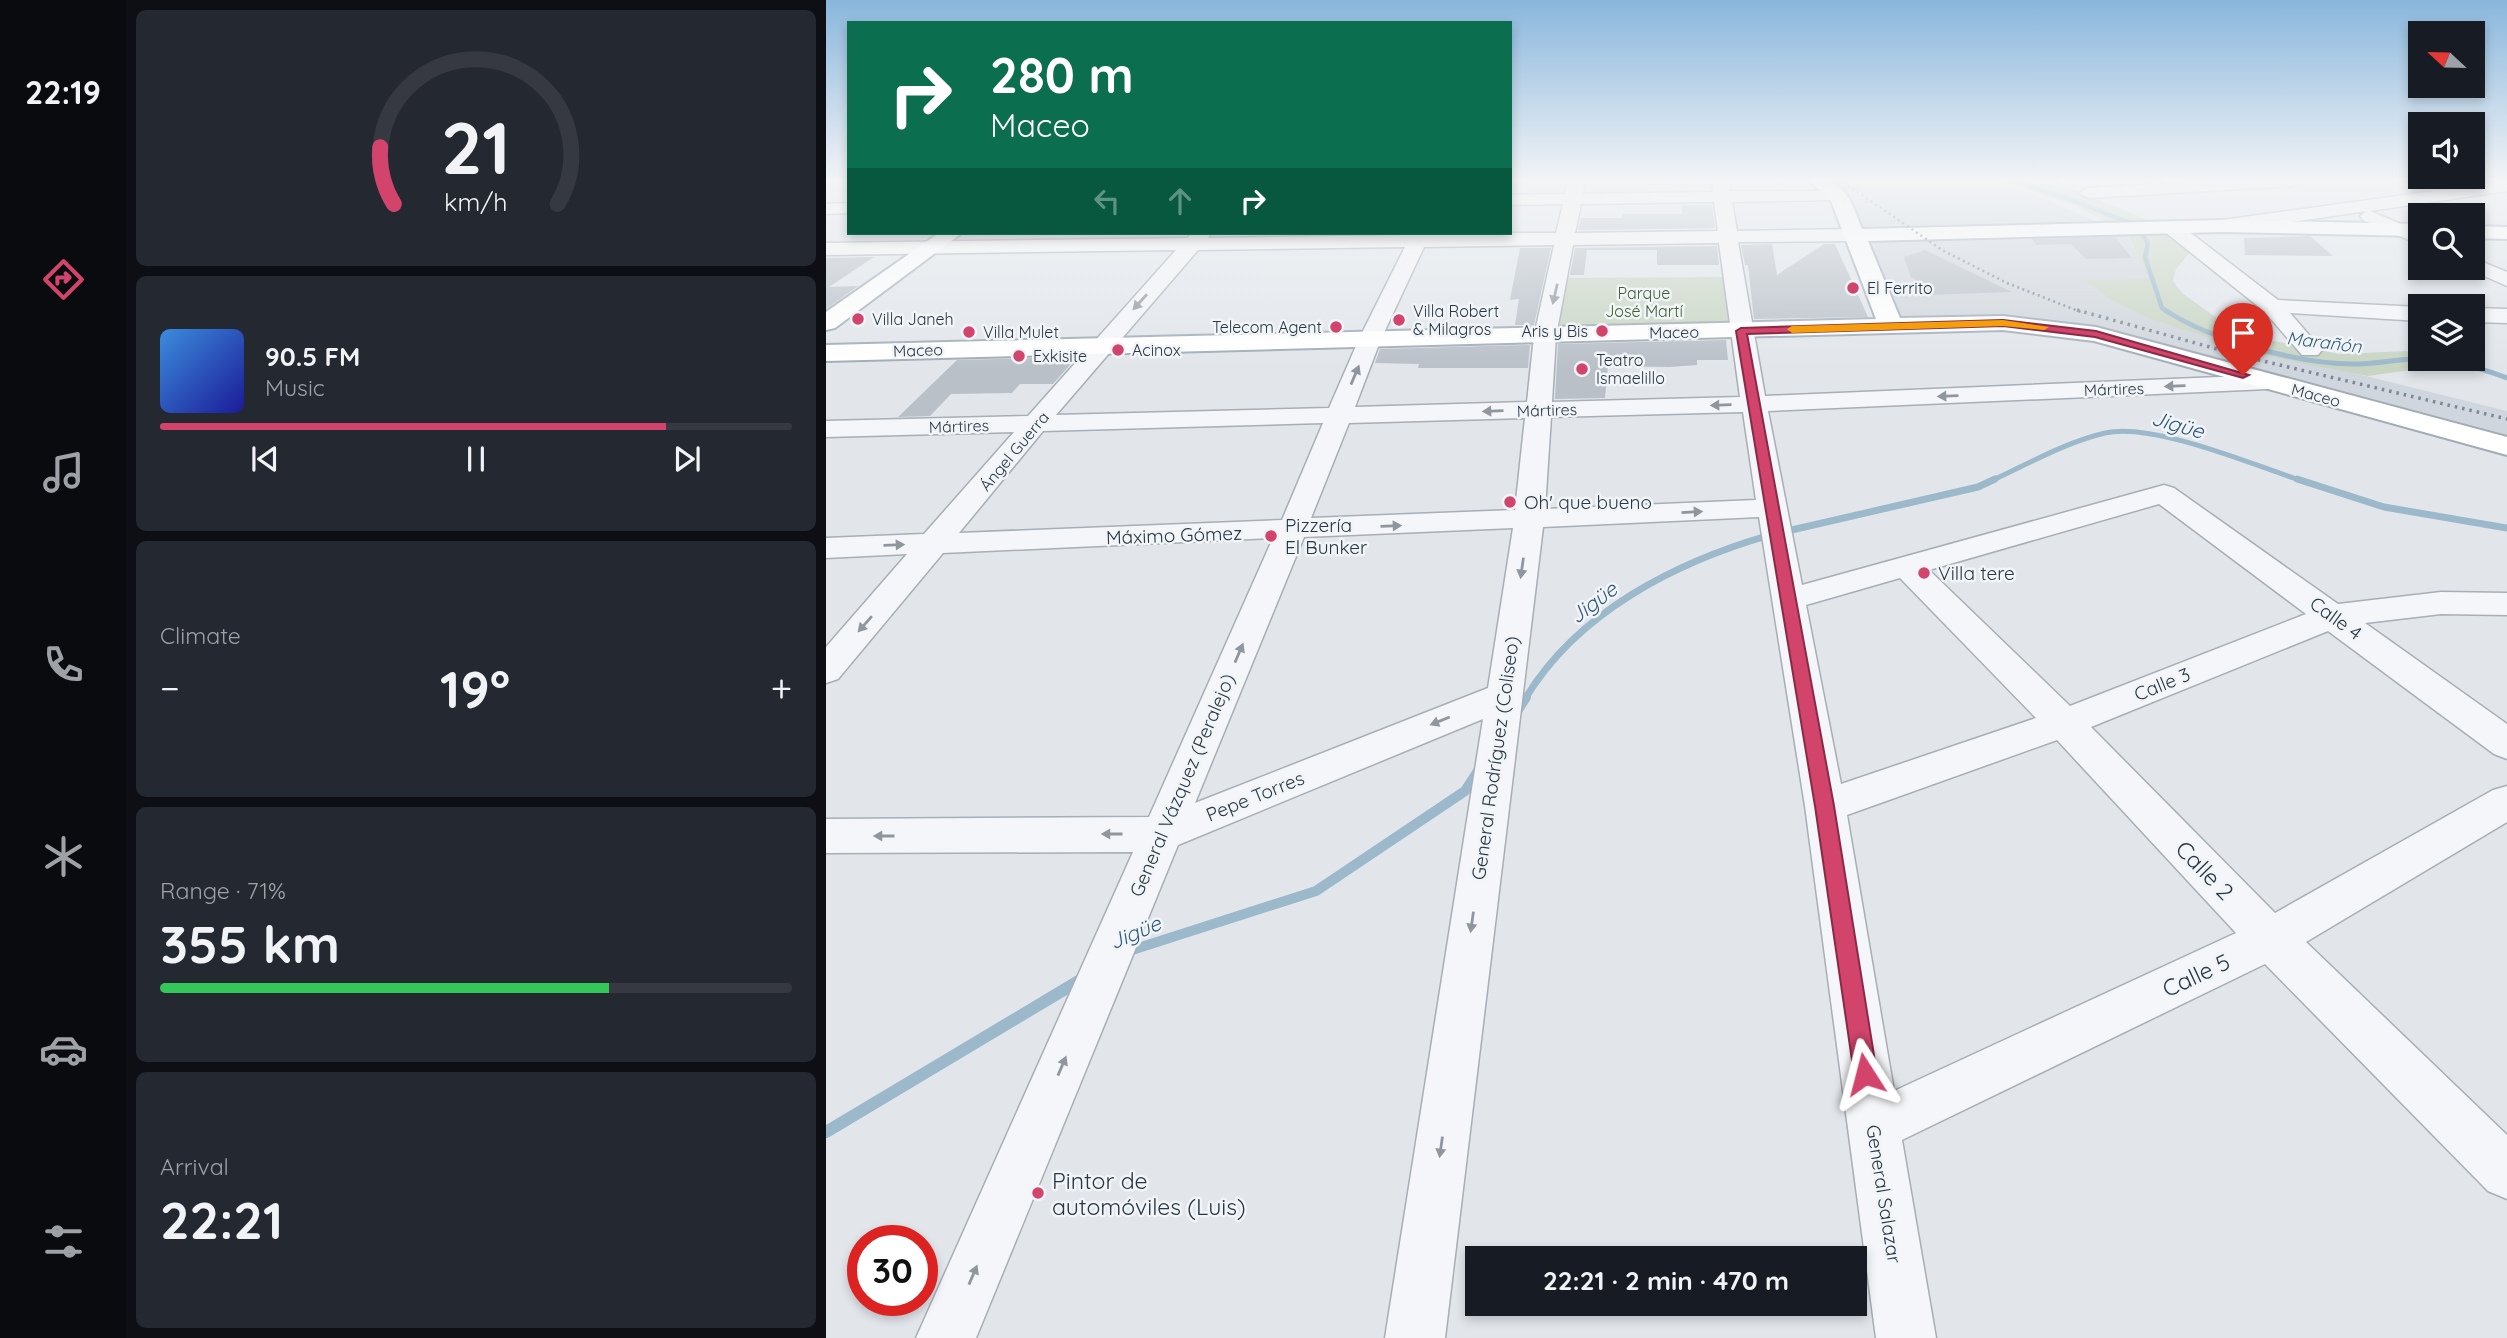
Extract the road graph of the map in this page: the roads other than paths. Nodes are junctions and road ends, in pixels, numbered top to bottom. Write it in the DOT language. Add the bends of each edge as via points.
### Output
graph roads {
  1 [pos="941,241"];
  2 [pos="1106,241"];
  3 [pos="1194,241"];
  4 [pos="1417,241"];
  5 [pos="1566,241"];
  6 [pos="1731,241"];
  7 [pos="1856,241"];
  8 [pos="2185,241"];
  9 [pos="932,248"];
  10 [pos="826,249"];
  11 [pos="2485,270"];
  12 [pos="2507,280"];
  13 [pos="2273,306"];
  14 [pos="2408,313"];
  15 [pos="2485,315"];
  16 [pos="2507,316"];
  17 [pos="826,323"];
  18 [pos="1891,327"];
  19 [pos="1741,331"];
  20 [pos="1545,335"];
  21 [pos="1370,339"];
  22 [pos="1102,345"];
  23 [pos="2309,350"];
  24 [pos="826,353"];
  25 [pos="2268,382"];
  26 [pos="1754,404"];
  27 [pos="1538,410"];
  28 [pos="1338,416"];
  29 [pos="1038,424"];
  30 [pos="826,429"];
  31 [pos="2507,446"];
  32 [pos="1529,520"];
  33 [pos="1776,524"];
  34 [pos="1292,530"];
  35 [pos="935,543"];
  36 [pos="826,548"];
  37 [pos="1905,565"];
  38 [pos="1789,599"];
  39 [pos="2507,604"];
  40 [pos="2333,616"];
  41 [pos="826,670"];
  42 [pos="1503,701"];
  43 [pos="2064,723"];
  44 [pos="2507,744"];
  45 [pos="2507,802"];
  46 [pos="1825,806"];
  47 [pos="1161,834"];
  48 [pos="826,836"];
  49 [pos="2271,939"];
  50 [pos="1873,1127"];
  51 [pos="2507,1172"];
  52 [pos="946,1338"];
  53 [pos="1415,1338"];
  54 [pos="1906,1338"];
  1 -- 9 [label="main road"];
  2 -- 9 [label="street"];
  3 -- 22 [label="street, Ángel Guerra, one-way"];
  4 -- 21 [label="street, General Vázquez (Peralejo)"];
  5 -- 20 [label="street, General Rodríguez (Coliseo), one-way"];
  6 -- 19 [label="street, General Salazar"];
  7 -- 18 [label="main road"];
  8 -- 13 [label="street"];
  9 -- 10 [label="street"];
  9 -- 17 [label="main road"];
  11 -- 12 [label="street"];
  13 -- 14 [label="street"];
  13 -- 23 [label="street"];
  15 -- 16 [label="street"];
  18 -- 19 [label="main road, Maceo"];
  18 -- 25 [label="main road, Maceo" via="2003,323 2083,332"];
  19 -- 20 [label="main road, Maceo"];
  19 -- 26 [label="street, General Salazar"];
  20 -- 21 [label="main road, Maceo"];
  20 -- 27 [label="street, General Rodríguez (Coliseo)"];
  21 -- 22 [label="main road, Maceo"];
  28 -- 21 [label="street, General Vázquez (Peralejo), one-way"];
  22 -- 24 [label="main road, Maceo"];
  22 -- 29 [label="street, Ángel Guerra"];
  25 -- 26 [label="street, Mártires, one-way"];
  25 -- 31 [label="main road, Maceo"];
  26 -- 27 [label="street, Mártires, one-way"];
  26 -- 33 [label="street, General Salazar"];
  27 -- 28 [label="street, Mártires, one-way"];
  27 -- 32 [label="street, General Rodríguez (Coliseo)"];
  28 -- 29 [label="street, Mártires"];
  28 -- 34 [label="street, General Vázquez (Peralejo)"];
  29 -- 30 [label="street, Mártires"];
  29 -- 35 [label="street, Ángel Guerra"];
  32 -- 33 [label="street, Máximo Gómez, one-way"];
  34 -- 32 [label="street, Máximo Gómez, one-way"];
  32 -- 42 [label="street, General Rodríguez (Coliseo), one-way"];
  33 -- 38 [label="street, General Salazar"];
  34 -- 35 [label="street, Máximo Gómez"];
  47 -- 34 [label="street, General Vázquez (Peralejo), one-way"];
  36 -- 35 [label="street, Máximo Gómez, one-way"];
  35 -- 41 [label="street, Ángel Guerra, one-way"];
  37 -- 38 [label="street"];
  37 -- 40 [label="street, Calle 4" via="2165,494"];
  37 -- 43 [label="street, Calle 2"];
  38 -- 46 [label="street, General Salazar"];
  39 -- 40 [label="street, Calle 3" via="2441,603"];
  40 -- 43 [label="street, Calle 3"];
  40 -- 44 [label="street, Calle 4"];
  42 -- 47 [label="street, Pepe Torres, one-way"];
  42 -- 53 [label="street, General Rodríguez (Coliseo), one-way"];
  43 -- 46 [label="street, Calle 3"];
  43 -- 49 [label="street, Calle 2"];
  45 -- 49 [label="street, Calle 5"];
  46 -- 50 [label="street, General Salazar"];
  47 -- 48 [label="street, Pepe Torres, one-way"];
  52 -- 47 [label="street, General Vázquez (Peralejo), one-way"];
  49 -- 50 [label="street, Calle 5"];
  49 -- 51 [label="street, Calle 2"];
  50 -- 54 [label="street, General Salazar"];
}
